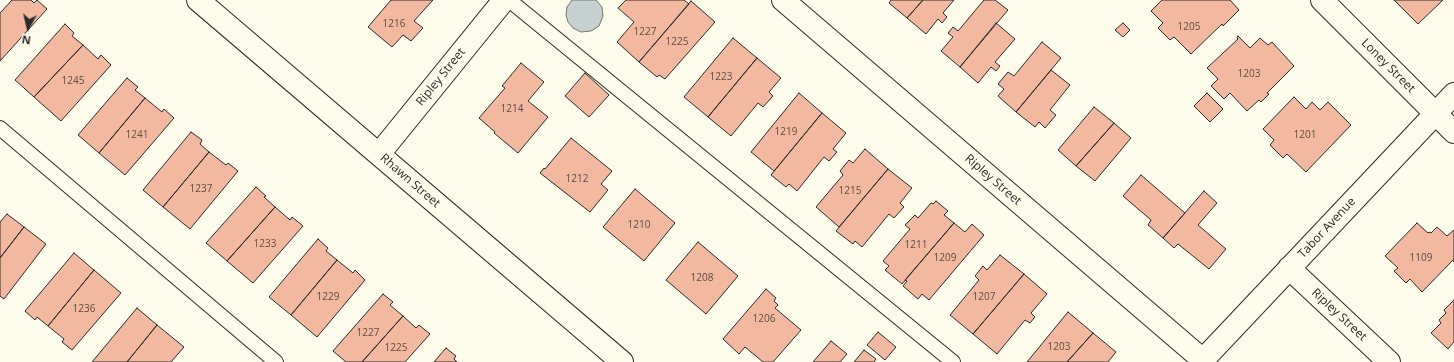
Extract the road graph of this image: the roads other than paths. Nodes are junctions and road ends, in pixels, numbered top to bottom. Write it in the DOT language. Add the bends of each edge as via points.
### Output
graph roads {
  1 [pos="198,0"];
  2 [pos="504,0"];
  3 [pos="509,0"];
  4 [pos="783,0"];
  5 [pos="1322,0"];
  6 [pos="1454,94"];
  7 [pos="1436,113"];
  8 [pos="0,128"];
  9 [pos="1454,132"];
  10 [pos="379,154"];
  11 [pos="1289,268"];
  12 [pos="1202,361"];
  13 [pos="276,362"];
  14 [pos="622,362"];
  15 [pos="953,362"];
  16 [pos="1389,362"];
  1 -- 10 [label="street, Rhawn Street"];
  2 -- 10 [label="street, Ripley Street"];
  3 -- 15 [label="lane"];
  4 -- 12 [label="street, Ripley Street"];
  5 -- 7 [label="street, Loney Street"];
  6 -- 7 [label="street, Tabor Avenue"];
  7 -- 9 [label="street, Loney Street"];
  7 -- 11 [label="street, Tabor Avenue"];
  8 -- 13 [label="lane"];
  10 -- 14 [label="street, Rhawn Street"];
  11 -- 12 [label="street, Tabor Avenue"];
  11 -- 16 [label="street, Ripley Street"];
}
